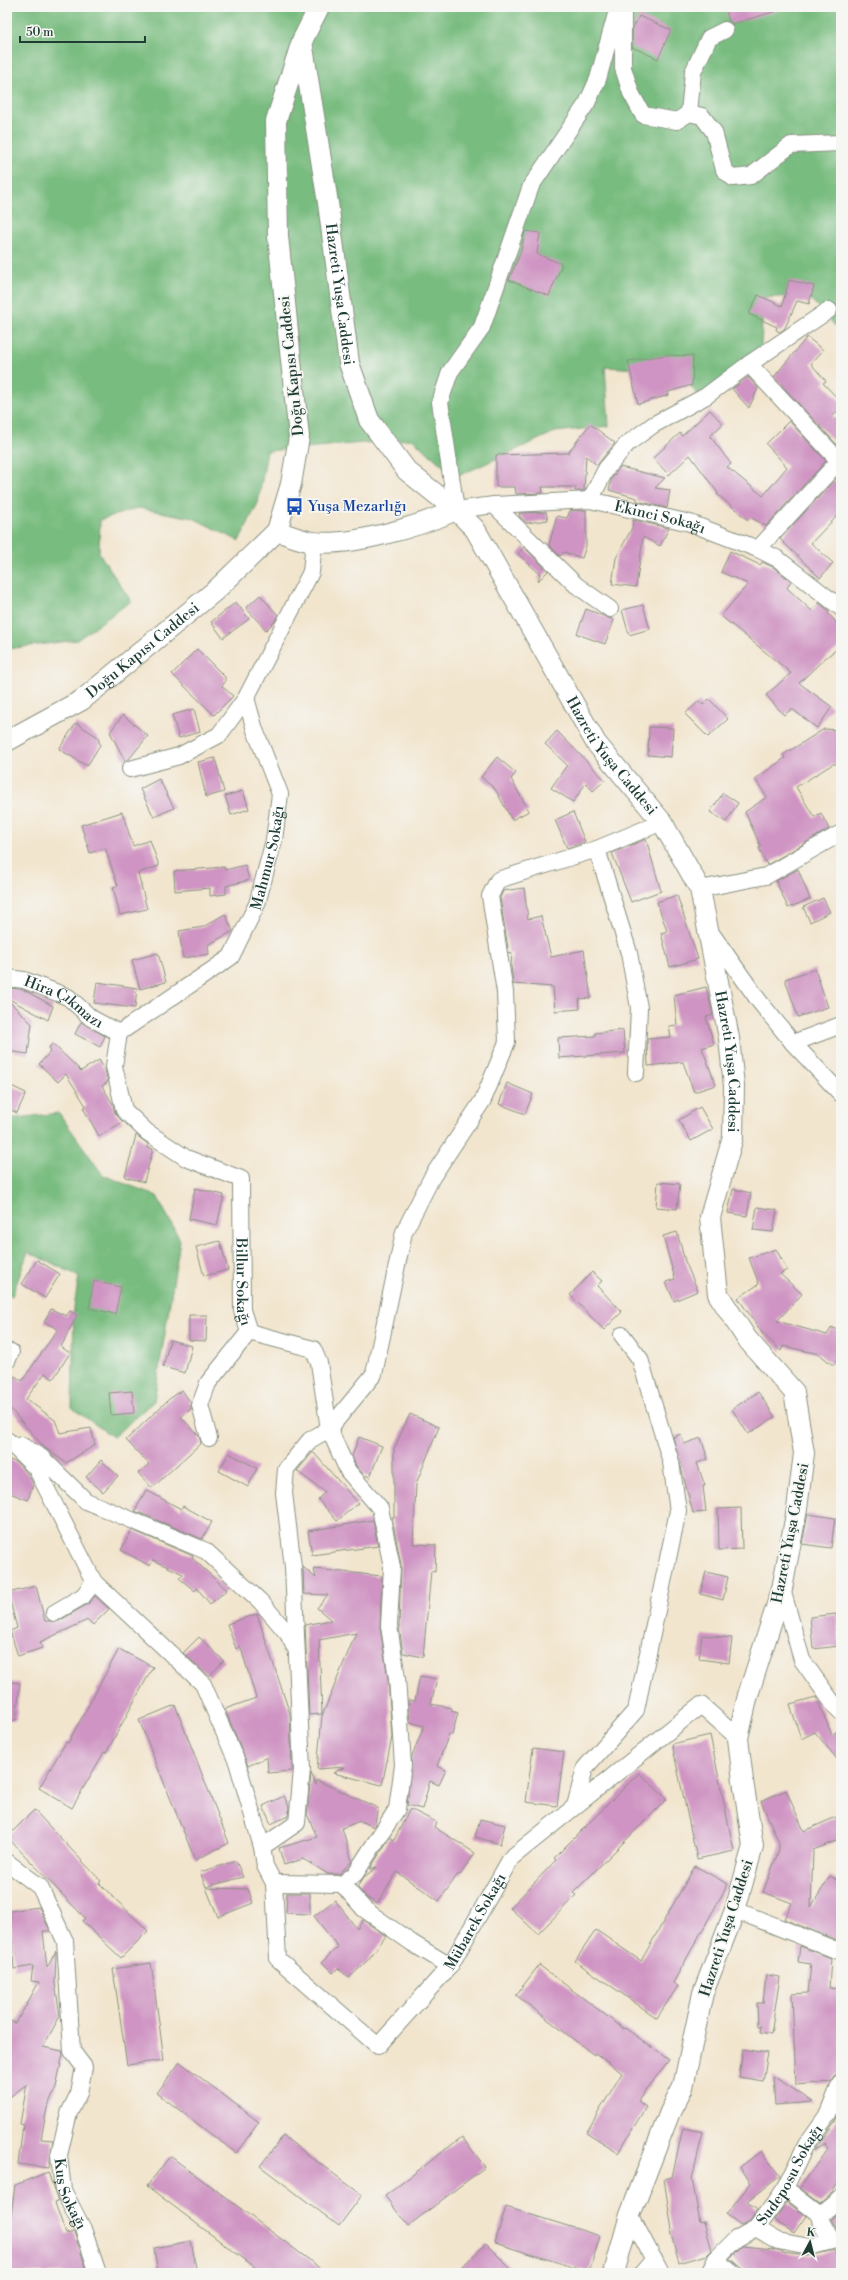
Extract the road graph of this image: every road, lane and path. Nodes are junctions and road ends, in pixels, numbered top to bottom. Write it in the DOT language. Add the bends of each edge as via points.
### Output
graph roads {
  1 [pos="319,7"];
  2 [pos="618,7"];
  3 [pos="623,7"];
  4 [pos="725,30"];
  5 [pos="302,41"];
  6 [pos="689,113"];
  7 [pos="841,143"];
  8 [pos="829,310"];
  9 [pos="748,364"];
  10 [pos="840,462"];
  11 [pos="590,500"];
  12 [pos="494,505"];
  13 [pos="456,510"];
  14 [pos="277,531"];
  15 [pos="314,542"];
  16 [pos="758,549"];
  17 [pos="841,608"];
  18 [pos="610,609"];
  19 [pos="246,698"];
  20 [pos="7,740"];
  21 [pos="130,769"];
  22 [pos="662,822"];
  23 [pos="841,833"];
  24 [pos="597,849"];
  25 [pos="700,889"];
  26 [pos="709,929"];
  27 [pos="7,978"];
  28 [pos="841,1024"];
  29 [pos="119,1033"];
  30 [pos="793,1043"];
  31 [pos="636,1073"];
  32 [pos="841,1094"];
  33 [pos="249,1332"];
  34 [pos="622,1336"];
  35 [pos="329,1429"];
  36 [pos="209,1438"];
  37 [pos="7,1439"];
  38 [pos="94,1582"];
  39 [pos="782,1589"];
  40 [pos="54,1613"];
  41 [pos="296,1651"];
  42 [pos="841,1712"];
  43 [pos="738,1738"];
  44 [pos="575,1806"];
  45 [pos="262,1847"];
  46 [pos="7,1862"];
  47 [pos="274,1883"];
  48 [pos="342,1884"];
  49 [pos="734,1910"];
  50 [pos="841,1952"];
  51 [pos="450,1966"];
  52 [pos="841,2082"];
  53 [pos="785,2188"];
  54 [pos="841,2198"];
  55 [pos="630,2215"];
  56 [pos="820,2215"];
  57 [pos="756,2228"];
  58 [pos="716,2259"];
  59 [pos="658,2266"];
  60 [pos="98,2273"];
  61 [pos="614,2273"];
  62 [pos="642,2273"];
  63 [pos="709,2273"];
  64 [pos="734,2273"];
  1 -- 5 [label="street, Doğu Kapısı Caddesi"];
  2 -- 13 [label="street" via="602,65 587,103 531,186 482,327 450,372 440,402"];
  3 -- 6 [label="street" via="624,68 631,93 643,115 677,121"];
  4 -- 6 [label="street" via="709,38 693,72"];
  5 -- 13 [label="street, Hazreti Yuşa Caddesi" via="328,203 349,363 369,420 407,471"];
  5 -- 14 [label="street, Doğu Kapısı Caddesi" via="276,121 278,236 299,437 291,484"];
  6 -- 7 [label="street" via="702,116 714,132 724,170 734,178 751,176 791,145"];
  8 -- 9 [label="street"];
  9 -- 10 [label="street"];
  9 -- 11 [label="street" via="706,396 653,425 627,444 606,469"];
  10 -- 16 [label="street"];
  11 -- 12 [label="street, Ekinci Sokağı"];
  11 -- 16 [label="street, Ekinci Sokağı" via="690,523"];
  12 -- 13 [label="street, Ekinci Sokağı"];
  12 -- 18 [label="street" via="576,584"];
  13 -- 15 [label="street" via="437,518 362,539"];
  13 -- 22 [label="street, Hazreti Yuşa Caddesi" via="475,529 596,743"];
  14 -- 15 [label="street"];
  14 -- 20 [label="street, Doğu Kapısı Caddesi" via="216,590 82,700"];
  15 -- 19 [label="street" via="311,572"];
  16 -- 17 [label="street, Ekinci Sokağı" via="778,559"];
  19 -- 21 [label="street" via="219,735 179,756"];
  19 -- 29 [label="street, Mahmur Sokağı" via="255,730 280,794 274,840 257,904 231,957"];
  22 -- 24 [label="street"];
  22 -- 25 [label="street, Hazreti Yuşa Caddesi"];
  23 -- 25 [label="street" via="766,876"];
  24 -- 31 [label="street" via="629,953 639,1008"];
  24 -- 35 [label="street" via="498,880 490,896 505,992 507,1042 483,1100 432,1177 404,1232 374,1374"];
  25 -- 26 [label="street, Hazreti Yuşa Caddesi"];
  26 -- 30 [label="street" via="759,1001"];
  26 -- 39 [label="street, Hazreti Yuşa Caddesi" via="729,1038 734,1086 732,1137 710,1217 718,1294 747,1339 794,1392 804,1453 797,1509"];
  27 -- 29 [label="street, Hira Çıkmazı" via="24,980 68,997 91,1018"];
  28 -- 30 [label="street"];
  29 -- 33 [label="street, Billur Sokağı" via="114,1066 124,1110 147,1132 186,1158 241,1179 242,1310"];
  30 -- 32 [label="street"];
  33 -- 35 [label="street, Billur Sokağı" via="313,1349 320,1363"];
  33 -- 36 [label="street" via="208,1383 200,1405"];
  34 -- 44 [label="street" via="640,1359 671,1462 678,1511 636,1710 585,1768"];
  35 -- 41 [label="street" via="310,1440 286,1469 284,1493 293,1567"];
  35 -- 48 [label="street, Billur Sokağı" via="348,1471 380,1508 392,1567 389,1626 403,1765 396,1809 355,1874"];
  37 -- 38 [label="street" via="36,1468"];
  37 -- 41 [label="street" via="41,1457 86,1500 206,1551 261,1602 288,1634"];
  38 -- 40 [label="street" via="83,1596"];
  38 -- 45 [label="street" via="204,1684 237,1762"];
  39 -- 42 [label="street" via="802,1660"];
  39 -- 43 [label="street, Hazreti Yuşa Caddesi" via="748,1695"];
  41 -- 45 [label="street" via="302,1770 297,1823"];
  43 -- 44 [label="street, Mübarek Sokağı" via="701,1705"];
  43 -- 49 [label="street, Hazreti Yuşa Caddesi" via="753,1846"];
  44 -- 51 [label="street, Mübarek Sokağı" via="511,1858"];
  45 -- 47 [label="street" via="265,1866"];
  46 -- 60 [label="street, Kuş Sokağı" via="40,1887 65,1941 72,2051 84,2067 79,2093 69,2113 59,2155 63,2190 83,2229"];
  47 -- 48 [label="street"];
  47 -- 51 [label="street, Mübarek Sokağı" via="278,1959 378,2046"];
  48 -- 51 [label="street" via="364,1909"];
  49 -- 50 [label="street"];
  49 -- 55 [label="street, Hazreti Yuşa Caddesi" via="703,1993 683,2087 670,2112"];
  52 -- 53 [label="street, Sudeposu Sokağı" via="828,2114 806,2145"];
  53 -- 56 [label="street"];
  53 -- 57 [label="street, Sudeposu Sokağı"];
  54 -- 56 [label="street"];
  55 -- 59 [label="street"];
  55 -- 61 [label="street, Hazreti Yuşa Caddesi"];
  56 -- 57 [label="street" via="832,2241 809,2248 778,2241"];
  57 -- 58 [label="street, Sudeposu Sokağı" via="736,2239"];
  58 -- 63 [label="street, Sudeposu Sokağı"];
  58 -- 64 [label="street"];
  59 -- 62 [label="street"];
}
